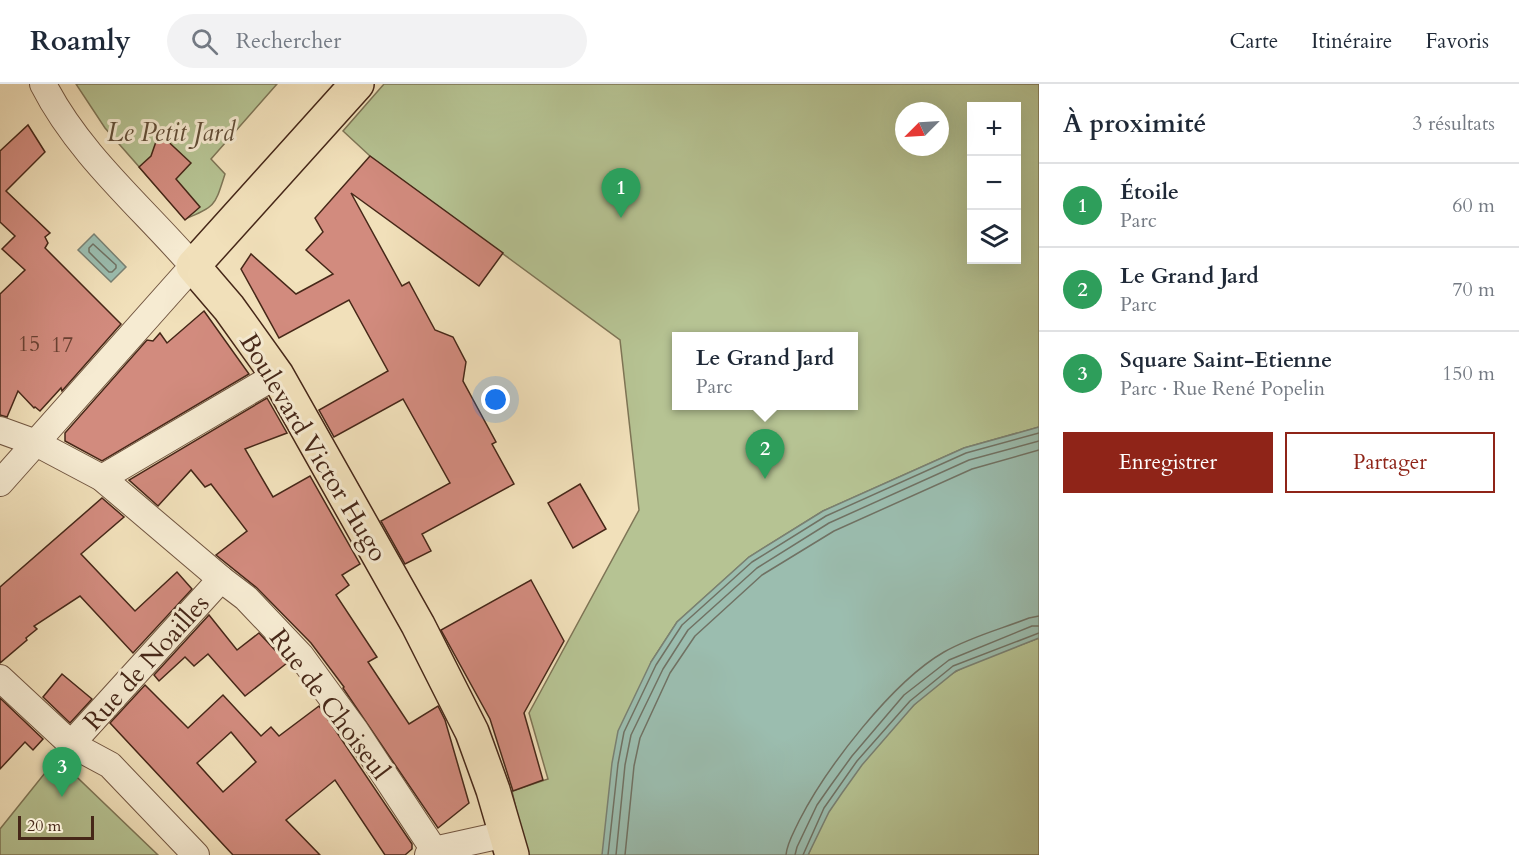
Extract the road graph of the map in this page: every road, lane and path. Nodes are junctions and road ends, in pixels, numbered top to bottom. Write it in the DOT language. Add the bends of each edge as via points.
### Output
graph roads {
  1 [pos="44,84"];
  2 [pos="357,84"];
  3 [pos="193,266"];
  4 [pos="277,375"];
  5 [pos="0,430"];
  6 [pos="36,442"];
  7 [pos="102,478"];
  8 [pos="0,483"];
  9 [pos="221,579"];
  10 [pos="0,678"];
  11 [pos="71,744"];
  12 [pos="509,844"];
  13 [pos="431,852"];
  14 [pos="196,855"];
  1 -- 3 [label="street, Boulevard Victor Hugo" via="90,155"];
  2 -- 3 [label="main road"];
  3 -- 4 [label="main road, Boulevard Victor Hugo"];
  3 -- 6 [label="street"];
  4 -- 7 [label="street"];
  4 -- 12 [label="main road, Boulevard Victor Hugo" via="418,626 472,732"];
  5 -- 6 [label="street, Rue de Choiseul"];
  6 -- 7 [label="street, Rue de Choiseul"];
  6 -- 8 [label="street"];
  7 -- 9 [label="street, Rue de Choiseul"];
  9 -- 11 [label="street, Rue de Noailles"];
  9 -- 13 [label="street, Rue de Choiseul" via="246,598 301,656 355,730"];
  10 -- 11 [label="street"];
  11 -- 14 [label="street" via="110,765"];
  12 -- 13 [label="street"];
}
